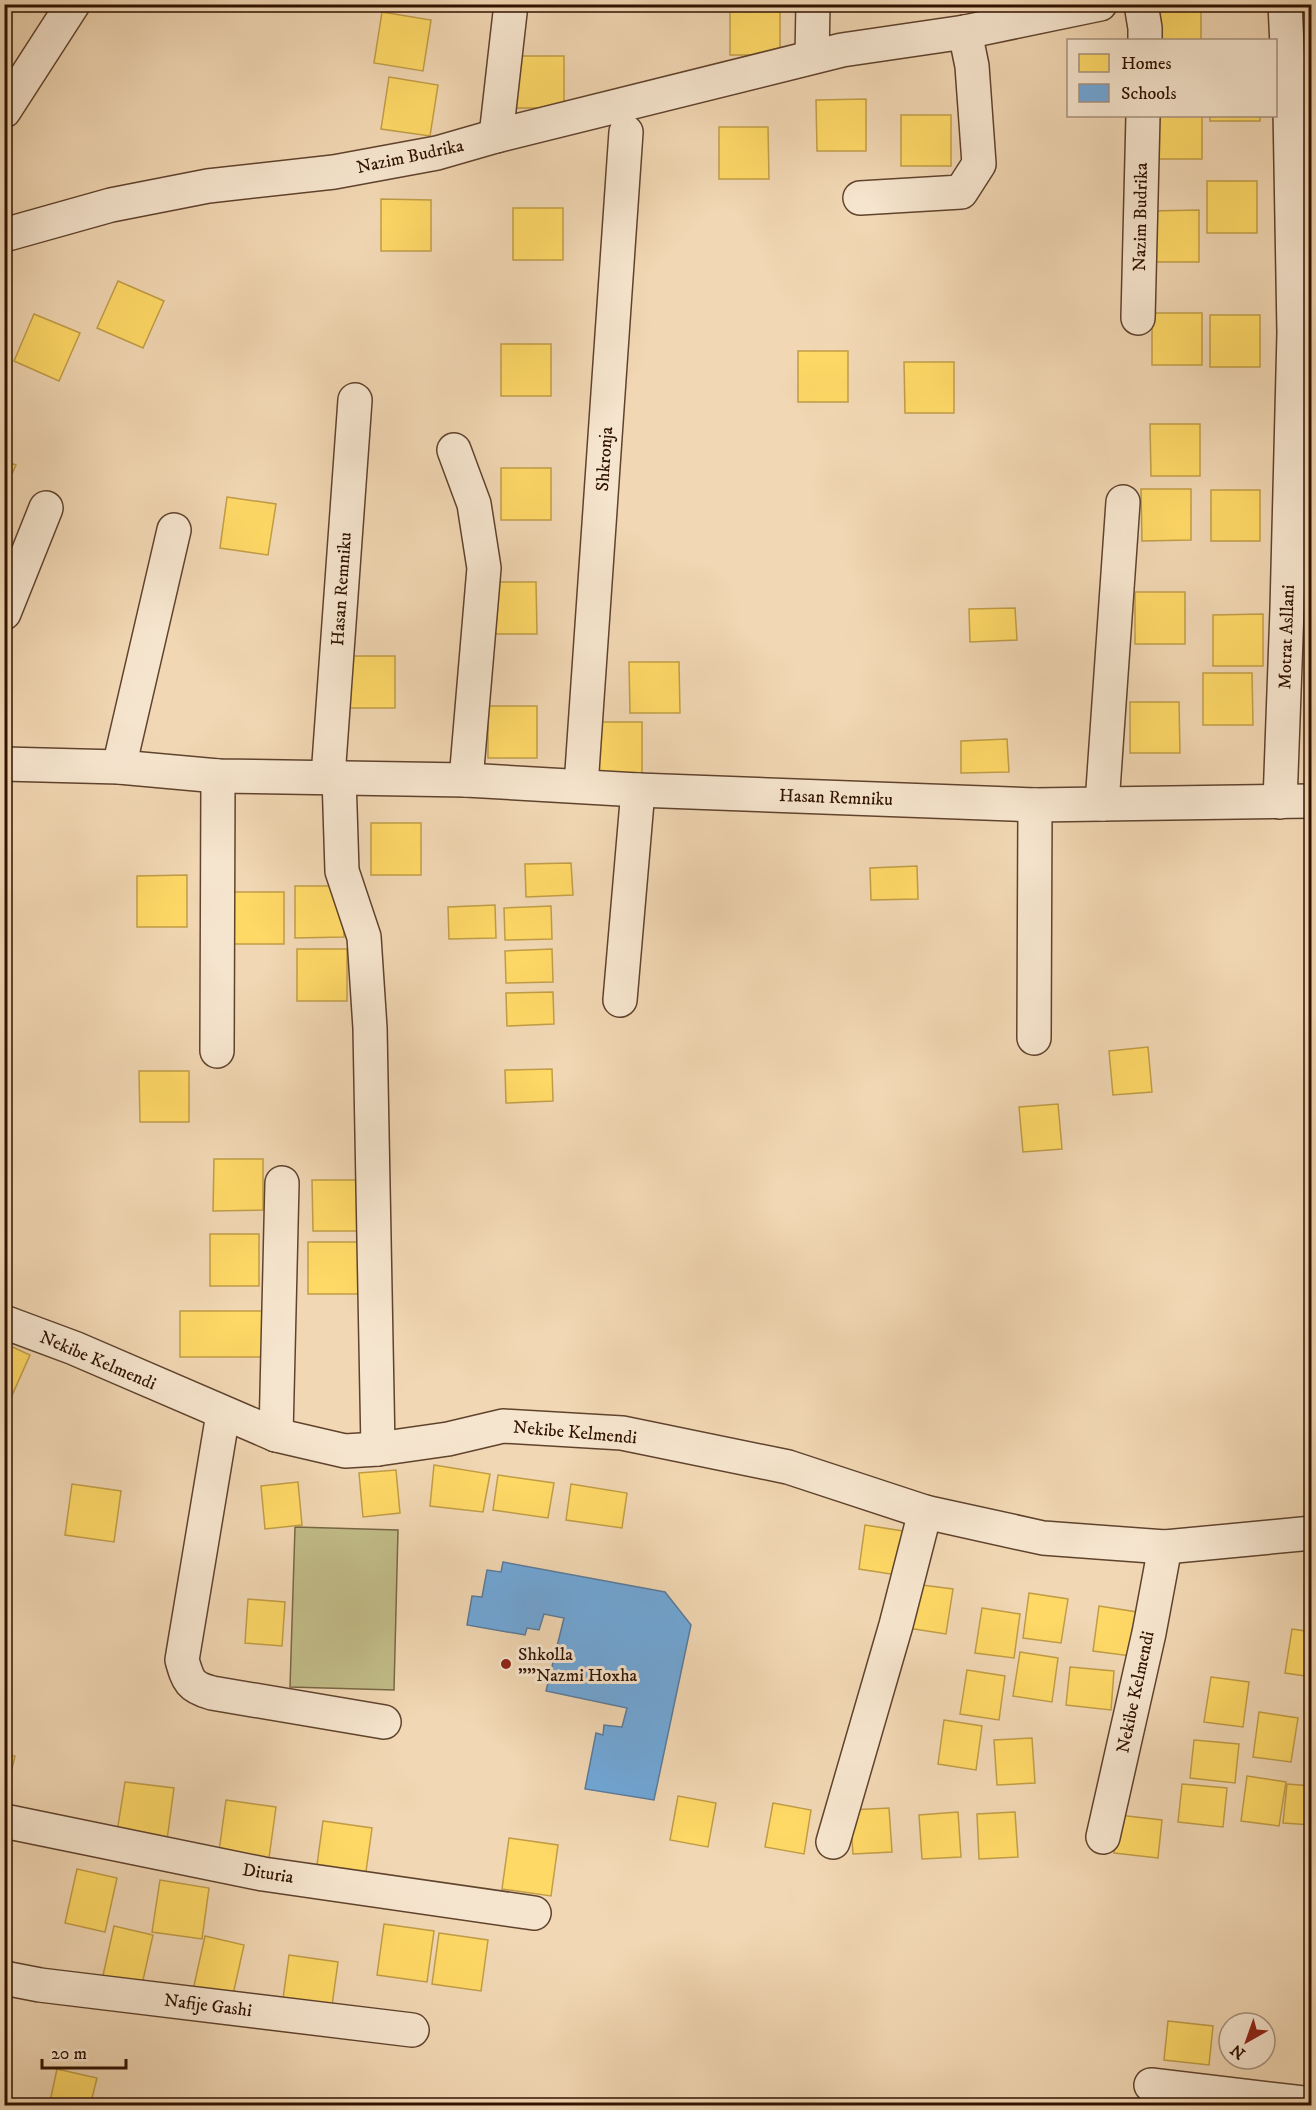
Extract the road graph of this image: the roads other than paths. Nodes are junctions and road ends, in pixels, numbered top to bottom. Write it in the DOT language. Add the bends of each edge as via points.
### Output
graph roads {
  1 [pos="73,4"];
  2 [pos="511,4"];
  3 [pos="813,4"];
  4 [pos="1141,4"];
  5 [pos="1285,4"];
  6 [pos="1079,7"];
  7 [pos="965,32"];
  8 [pos="1145,39"];
  9 [pos="812,57"];
  10 [pos="4,111"];
  11 [pos="1143,117"];
  12 [pos="626,132"];
  13 [pos="496,136"];
  14 [pos="860,198"];
  15 [pos="4,236"];
  16 [pos="1138,318"];
  17 [pos="355,400"];
  18 [pos="454,450"];
  19 [pos="1123,502"];
  20 [pos="46,508"];
  21 [pos="174,530"];
  22 [pos="4,613"];
  23 [pos="4,764"];
  24 [pos="119,767"];
  25 [pos="218,776"];
  26 [pos="333,777"];
  27 [pos="466,780"];
  28 [pos="581,786"];
  29 [pos="638,790"];
  30 [pos="1296,802"];
  31 [pos="1035,804"];
  32 [pos="1102,804"];
  33 [pos="620,1000"];
  34 [pos="1034,1038"];
  35 [pos="217,1051"];
  36 [pos="282,1183"];
  37 [pos="4,1322"];
  38 [pos="223,1413"];
  39 [pos="276,1434"];
  40 [pos="378,1449"];
  41 [pos="925,1512"];
  42 [pos="1311,1533"];
  43 [pos="1165,1547"];
  44 [pos="384,1722"];
  45 [pos="4,1821"];
  46 [pos="1103,1837"];
  47 [pos="833,1842"];
  48 [pos="534,1913"];
  49 [pos="4,1978"];
  50 [pos="412,2030"];
  51 [pos="1151,2085"];
  52 [pos="1311,2104"];
  1 -- 10 [label="street"];
  2 -- 13 [label="street"];
  3 -- 9 [label="street"];
  4 -- 8 [label="street"];
  5 -- 30 [label="street, Motrat Asllani" via="1294,333"];
  6 -- 7 [label="street, Nazim Budrika"];
  7 -- 9 [label="street, Nazim Budrika"];
  7 -- 14 [label="street" via="972,66 979,164 961,192"];
  9 -- 13 [label="street, Nazim Budrika"];
  11 -- 16 [label="street, Nazim Budrika"];
  12 -- 28 [label="street, Shkronja"];
  13 -- 15 [label="street, Nazim Budrika" via="437,153 345,170 208,186 111,205"];
  17 -- 26 [label="street, Hasan Remniku"];
  18 -- 27 [label="street" via="474,504 484,568"];
  19 -- 32 [label="street"];
  20 -- 22 [label="street"];
  21 -- 24 [label="street"];
  23 -- 24 [label="street, Hasan Remniku"];
  24 -- 25 [label="street, Hasan Remniku"];
  25 -- 26 [label="street, Hasan Remniku"];
  25 -- 35 [label="street"];
  26 -- 27 [label="street, Hasan Remniku"];
  26 -- 40 [label="street" via="342,871 364,937 370,1028"];
  27 -- 28 [label="street, Hasan Remniku"];
  28 -- 29 [label="street, Hasan Remniku"];
  29 -- 31 [label="street, Hasan Remniku"];
  29 -- 33 [label="street"];
  30 -- 32 [label="street, Hasan Remniku"];
  31 -- 32 [label="street, Hasan Remniku"];
  31 -- 34 [label="street"];
  36 -- 39 [label="street"];
  37 -- 38 [label="street, Nekibe Kelmendi"];
  38 -- 39 [label="street, Nekibe Kelmendi"];
  38 -- 44 [label="street" via="182,1660 188,1678 197,1689 212,1693"];
  39 -- 40 [label="street, Nekibe Kelmendi" via="345,1451"];
  40 -- 41 [label="street, Nekibe Kelmendi" via="503,1426 622,1433 788,1467"];
  41 -- 43 [label="street, Nekibe Kelmendi" via="1043,1538"];
  41 -- 47 [label="street"];
  42 -- 43 [label="street, Nekibe Kelmendi"];
  43 -- 46 [label="street, Nekibe Kelmendi"];
  45 -- 48 [label="street, Dituria" via="263,1874"];
  49 -- 50 [label="street, Nafije Gashi"];
  51 -- 52 [label="street"];
}
